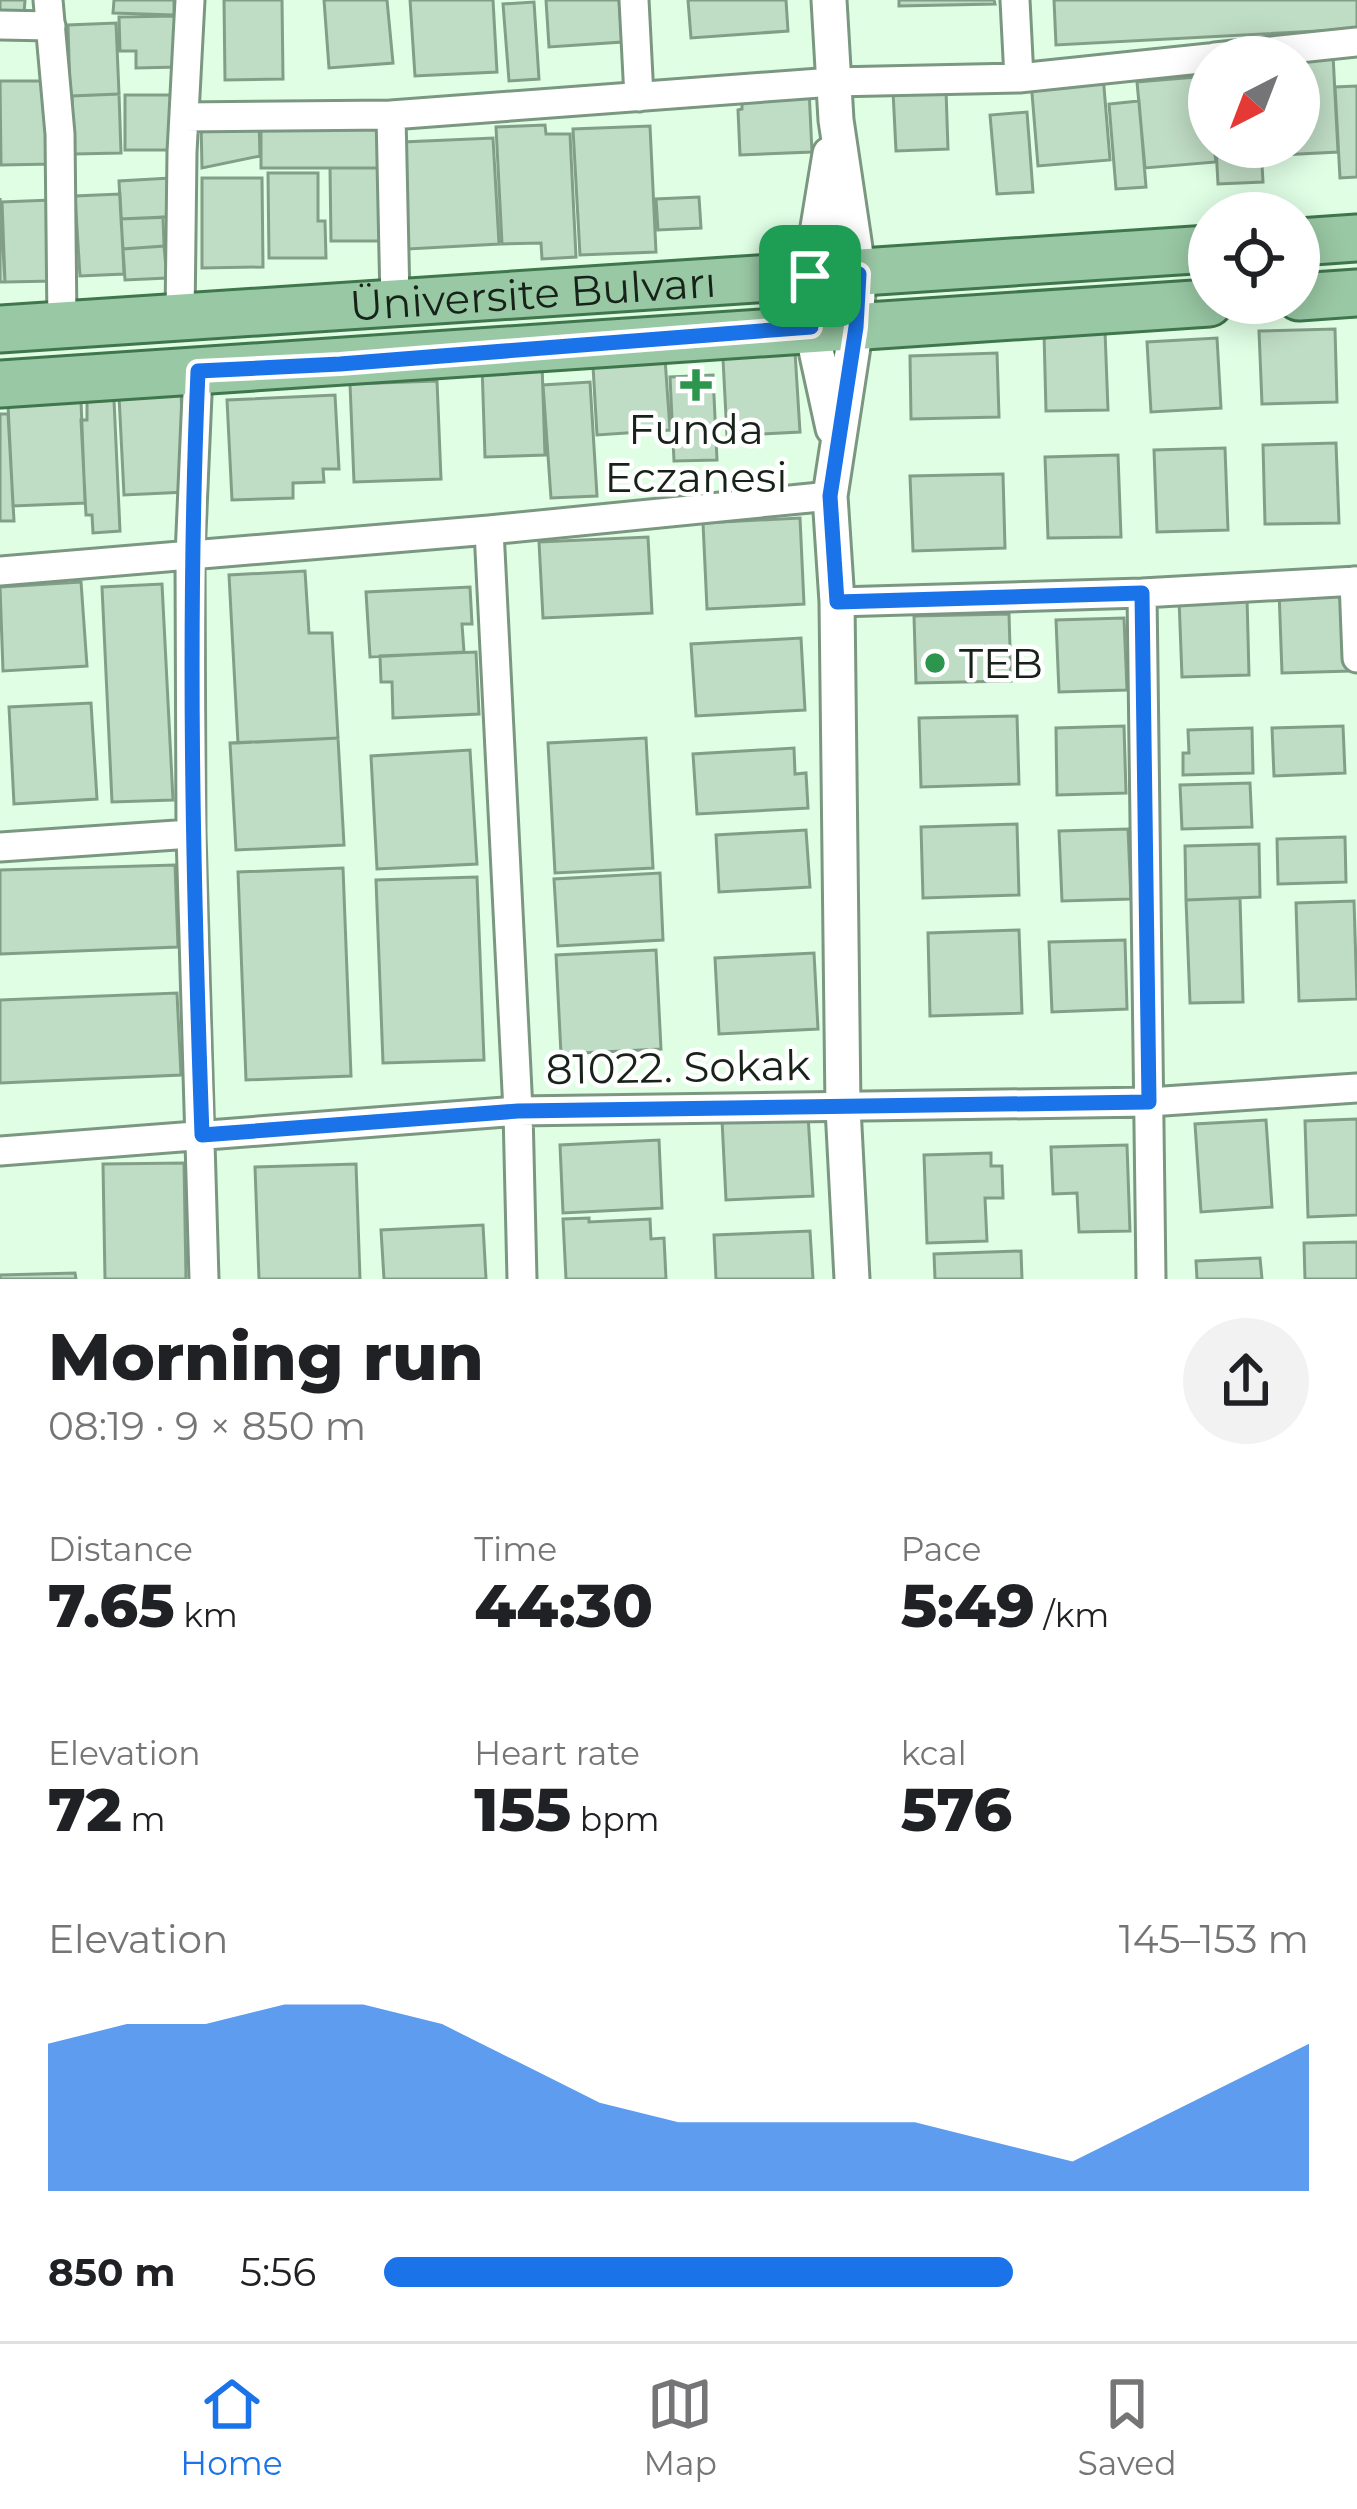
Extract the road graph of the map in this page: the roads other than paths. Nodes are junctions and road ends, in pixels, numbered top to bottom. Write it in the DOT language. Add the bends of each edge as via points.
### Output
graph roads {
  1 [pos="190,0"];
  2 [pos="634,0"];
  3 [pos="830,0"];
  4 [pos="1015,0"];
  5 [pos="50,13"];
  6 [pos="0,25"];
  7 [pos="1357,42"];
  8 [pos="1320,46"];
  9 [pos="1188,60"];
  10 [pos="1019,78"];
  11 [pos="833,82"];
  12 [pos="639,97"];
  13 [pos="391,115"];
  14 [pos="184,117"];
  15 [pos="836,120"];
  16 [pos="1357,238"];
  17 [pos="1320,241"];
  18 [pos="1188,250"];
  19 [pos="859,274"];
  20 [pos="810,276"];
  21 [pos="1357,293"];
  22 [pos="1320,296"];
  23 [pos="395,301"];
  24 [pos="1188,304"];
  25 [pos="180,317"];
  26 [pos="62,324"];
  27 [pos="811,327"];
  28 [pos="856,327"];
  29 [pos="0,328"];
  30 [pos="198,371"];
  31 [pos="0,385"];
  32 [pos="838,447"];
  33 [pos="830,496"];
  34 [pos="489,530"];
  35 [pos="190,556"];
  36 [pos="0,571"];
  37 [pos="1356,581"];
  38 [pos="1142,593"];
  39 [pos="837,602"];
  40 [pos="1357,658"];
  41 [pos="191,834"];
  42 [pos="0,847"];
  43 [pos="1357,1088"];
  44 [pos="1149,1102"];
  45 [pos="843,1108"];
  46 [pos="518,1111"];
  47 [pos="202,1135"];
  48 [pos="0,1151"];
  49 [pos="204,1279"];
  50 [pos="522,1279"];
  51 [pos="852,1279"];
  52 [pos="1151,1279"];
  1 -- 14 [label="street"];
  2 -- 12 [label="street"];
  3 -- 11 [label="street"];
  4 -- 10 [label="street"];
  5 -- 6 [label="street"];
  5 -- 26 [label="street"];
  7 -- 8 [label="street"];
  9 -- 10 [label="street"];
  10 -- 11 [label="street"];
  11 -- 12 [label="street"];
  11 -- 15 [label="street"];
  12 -- 13 [label="street"];
  13 -- 14 [label="street"];
  13 -- 23 [label="street"];
  14 -- 25 [label="street"];
  15 -- 19 [label="street"];
  15 -- 20 [label="street"];
  16 -- 17 [label="main road"];
  18 -- 19 [label="main road, Üniversite Bulvarı"];
  19 -- 20 [label="main road, Üniversite Bulvarı"];
  19 -- 28 [label="street"];
  20 -- 23 [label="main road, Üniversite Bulvarı"];
  20 -- 27 [label="street"];
  21 -- 22 [label="main road"];
  23 -- 25 [label="main road, Üniversite Bulvarı"];
  24 -- 28 [label="main road, Üniversite Bulvarı"];
  25 -- 26 [label="main road, Üniversite Bulvarı"];
  26 -- 29 [label="main road, Üniversite Bulvarı"];
  27 -- 28 [label="main road, Üniversite Bulvarı"];
  27 -- 30 [label="main road, Üniversite Bulvarı"];
  27 -- 32 [label="street"];
  28 -- 32 [label="street"];
  30 -- 31 [label="main road, Üniversite Bulvarı"];
  30 -- 35 [label="street"];
  32 -- 33 [label="street"];
  33 -- 34 [label="street"];
  33 -- 39 [label="street"];
  34 -- 35 [label="street"];
  34 -- 46 [label="street"];
  35 -- 36 [label="street"];
  35 -- 41 [label="street"];
  37 -- 38 [label="street"];
  37 -- 40 [label="street"];
  38 -- 39 [label="street"];
  38 -- 44 [label="street"];
  39 -- 45 [label="street"];
  41 -- 42 [label="street"];
  41 -- 47 [label="street"];
  43 -- 44 [label="street, 81022. Sokak"];
  44 -- 45 [label="street, 81022. Sokak"];
  44 -- 52 [label="street"];
  45 -- 46 [label="street, 81022. Sokak"];
  45 -- 51 [label="street"];
  46 -- 47 [label="street, 81022. Sokak"];
  46 -- 50 [label="street"];
  47 -- 48 [label="street, 81022. Sokak"];
  47 -- 49 [label="street"];
}
